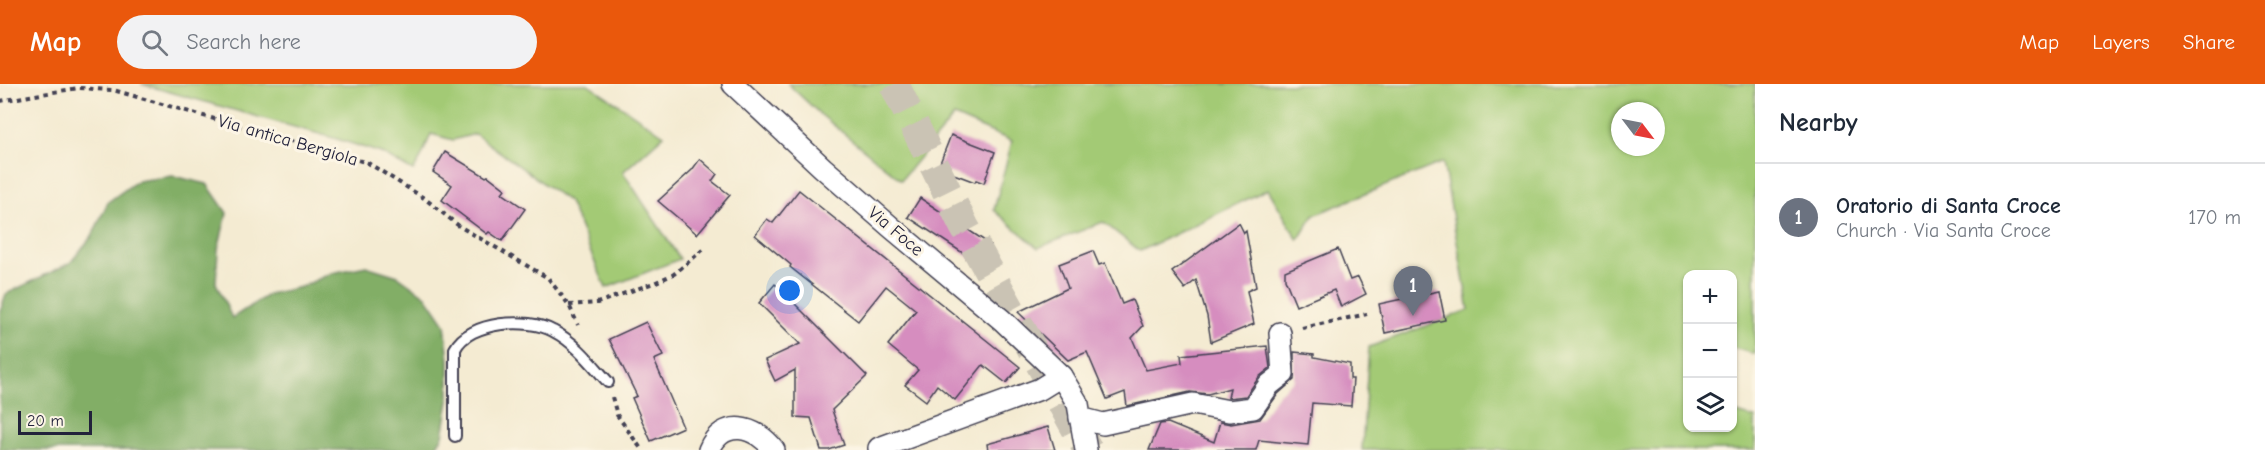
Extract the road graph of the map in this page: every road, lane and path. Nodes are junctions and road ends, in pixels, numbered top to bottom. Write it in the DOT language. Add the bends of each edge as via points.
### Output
graph roads {
  1 [pos="733,84"];
  2 [pos="0,101"];
  3 [pos="705,248"];
  4 [pos="569,305"];
  5 [pos="1367,314"];
  6 [pos="580,329"];
  7 [pos="1280,333"];
  8 [pos="1061,376"];
  9 [pos="608,382"];
  10 [pos="1080,418"];
  11 [pos="454,436"];
  12 [pos="879,448"];
  13 [pos="1090,448"];
  14 [pos="642,450"];
  15 [pos="709,450"];
  16 [pos="774,450"];
  1 -- 8 [label="street, Via Foce"];
  2 -- 4 [label="path, Via antica Bergiola" via="78,88 113,90 368,163 424,198 459,226 548,278"];
  3 -- 4 [label="path" via="674,274 654,283 597,303"];
  4 -- 6 [label="path, Via antica Bergiola"];
  5 -- 7 [label="path"];
  7 -- 10 [label="street" via="1283,374 1252,408 1229,411 1193,404 1103,424"];
  8 -- 10 [label="street, Via Foce" via="1078,404"];
  8 -- 12 [label="street" via="1040,389"];
  9 -- 11 [label="lane" via="582,353 553,330 531,325 485,327 468,334 455,349"];
  9 -- 14 [label="path" via="617,415"];
  10 -- 13 [label="street, Via Foce"];
  15 -- 16 [label="street" via="720,435 741,428 761,435"];
}
